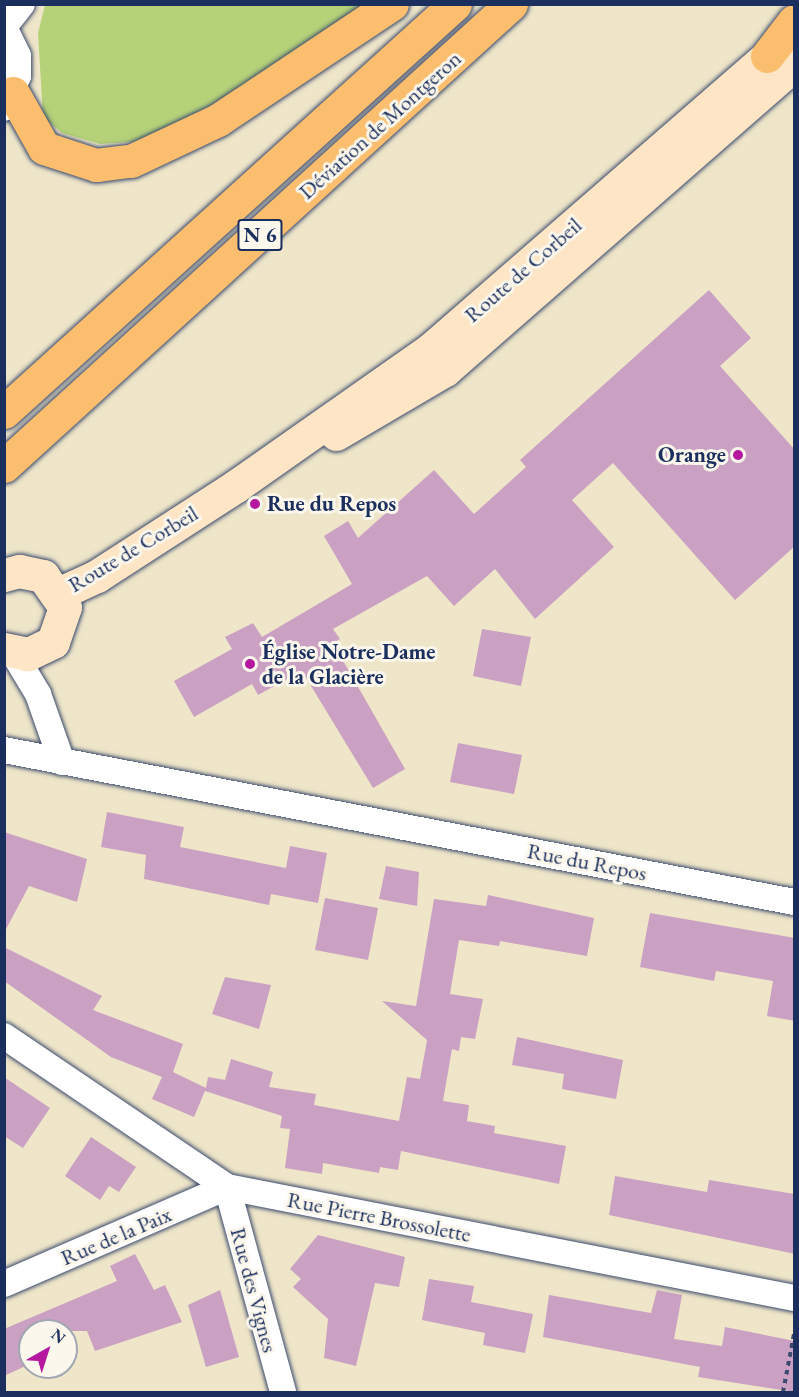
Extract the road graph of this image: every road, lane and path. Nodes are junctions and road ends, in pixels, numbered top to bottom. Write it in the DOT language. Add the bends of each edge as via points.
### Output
graph roads {
  1 [pos="22,4"];
  2 [pos="392,4"];
  3 [pos="454,4"];
  4 [pos="529,4"];
  5 [pos="502,13"];
  6 [pos="795,21"];
  7 [pos="4,27"];
  8 [pos="795,33"];
  9 [pos="781,60"];
  10 [pos="9,101"];
  11 [pos="4,412"];
  12 [pos="6,465"];
  13 [pos="4,575"];
  14 [pos="60,593"];
  15 [pos="9,651"];
  16 [pos="4,750"];
  17 [pos="62,762"];
  18 [pos="795,902"];
  19 [pos="4,1036"];
  20 [pos="227,1187"];
  21 [pos="4,1284"];
  22 [pos="795,1298"];
  23 [pos="795,1334"];
  24 [pos="283,1392"];
  25 [pos="783,1392"];
  1 -- 7 [label="street"];
  2 -- 10 [label="main road" via="218,120 131,161 96,165 44,148"];
  3 -- 11 [label="main road, Déviation de Montgeron / N 6"];
  4 -- 5 [label="main road, Déviation de Montgeron"];
  5 -- 12 [label="main road, Déviation de Montgeron / N 6"];
  6 -- 9 [label="main road"];
  7 -- 10 [label="street" via="18,56"];
  8 -- 9 [label="main road, Route de Corbeil"];
  9 -- 14 [label="main road, Route de Corbeil" via="431,349 236,486 97,576"];
  13 -- 14 [label="main road" via="31,571"];
  14 -- 15 [label="main road" via="64,620 53,642 35,652"];
  15 -- 17 [label="street" via="38,694"];
  16 -- 17 [label="street, Rue du Repos"];
  17 -- 18 [label="street, Rue du Repos"];
  19 -- 20 [label="street, Rue Pierre Brossolette"];
  20 -- 21 [label="street, Rue de la Paix"];
  20 -- 22 [label="street, Rue Pierre Brossolette"];
  20 -- 24 [label="street, Rue des Vignes"];
  23 -- 25 [label="path"];
}
